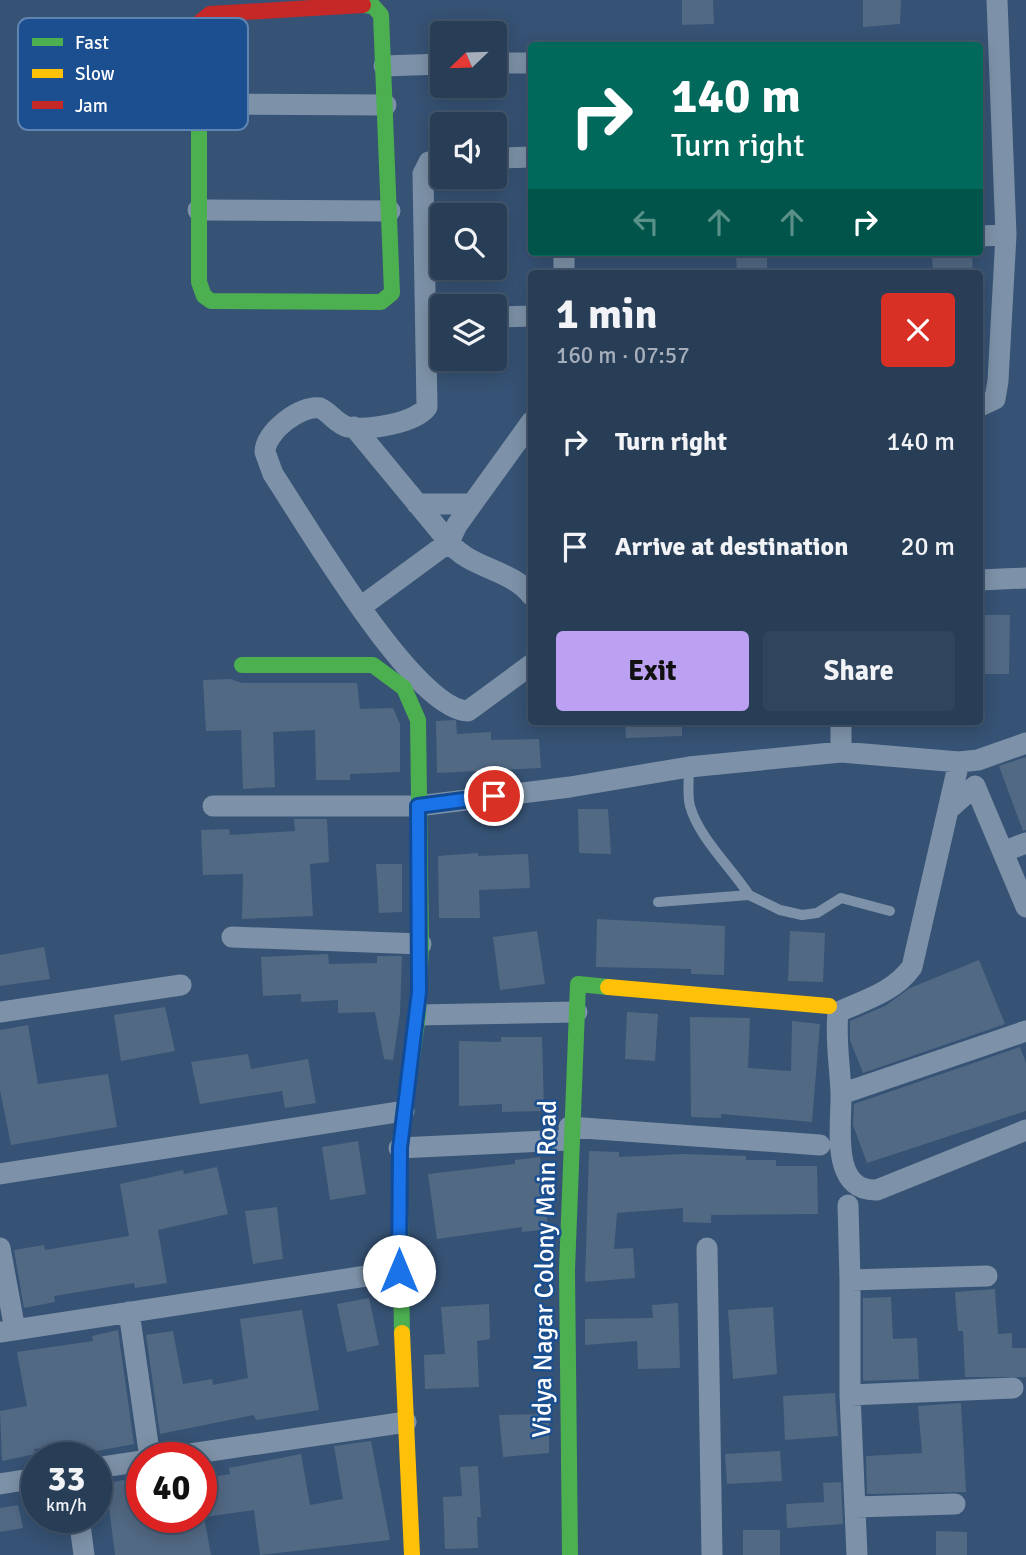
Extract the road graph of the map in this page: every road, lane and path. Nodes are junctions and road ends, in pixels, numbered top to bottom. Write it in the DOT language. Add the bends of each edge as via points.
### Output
graph roads {
  1 [pos="997,0"];
  2 [pos="202,18"];
  3 [pos="990,56"];
  4 [pos="528,62"];
  5 [pos="508,63"];
  6 [pos="430,64"];
  7 [pos="384,65"];
  8 [pos="248,104"];
  9 [pos="386,105"];
  10 [pos="198,130"];
  11 [pos="528,157"];
  12 [pos="507,158"];
  13 [pos="430,162"];
  14 [pos="198,210"];
  15 [pos="390,211"];
  16 [pos="1006,235"];
  17 [pos="983,236"];
  18 [pos="433,294"];
  19 [pos="528,316"];
  20 [pos="507,317"];
  21 [pos="430,371"];
  22 [pos="983,405"];
  23 [pos="528,426"];
  24 [pos="354,427"];
  25 [pos="417,504"];
  26 [pos="471,504"];
  27 [pos="449,542"];
  28 [pos="1026,578"];
  29 [pos="983,580"];
  30 [pos="528,592"];
  31 [pos="362,606"];
  32 [pos="391,650"];
  33 [pos="242,665"];
  34 [pos="373,665"];
  35 [pos="528,667"];
  36 [pos="841,725"];
  37 [pos="1026,743"];
  38 [pos="1002,751"];
  39 [pos="841,752"];
  40 [pos="963,761"];
  41 [pos="689,767"];
  42 [pos="970,790"];
  43 [pos="213,806"];
  44 [pos="418,806"];
  45 [pos="947,810"];
  46 [pos="1026,844"];
  47 [pos="1005,851"];
  48 [pos="749,895"];
  49 [pos="658,902"];
  50 [pos="1026,907"];
  51 [pos="890,911"];
  52 [pos="232,937"];
  53 [pos="421,944"];
  54 [pos="181,985"];
  55 [pos="829,1006"];
  56 [pos="0,1012"];
  57 [pos="577,1012"];
  58 [pos="418,1016"];
  59 [pos="1026,1031"];
  60 [pos="841,1094"];
  61 [pos="404,1111"];
  62 [pos="1026,1130"];
  63 [pos="568,1133"];
  64 [pos="820,1145"];
  65 [pos="400,1148"];
  66 [pos="0,1174"];
  67 [pos="848,1205"];
  68 [pos="0,1248"];
  69 [pos="707,1248"];
  70 [pos="399,1271"];
  71 [pos="987,1276"];
  72 [pos="850,1280"];
  73 [pos="129,1312"];
  74 [pos="7,1331"];
  75 [pos="1013,1388"];
  76 [pos="850,1395"];
  77 [pos="406,1422"];
  78 [pos="148,1442"];
  79 [pos="217,1450"];
  80 [pos="21,1481"];
  81 [pos="0,1484"];
  82 [pos="955,1504"];
  83 [pos="855,1507"];
  84 [pos="81,1533"];
  85 [pos="84,1555"];
  86 [pos="412,1555"];
  87 [pos="570,1555"];
  88 [pos="712,1555"];
  89 [pos="857,1555"];
  1 -- 3 [label="street"];
  2 -- 7 [label="street" via="373,6 381,15"];
  3 -- 16 [label="street"];
  4 -- 5 [label="street"];
  6 -- 7 [label="street"];
  7 -- 9 [label="street"];
  8 -- 9 [label="street"];
  9 -- 15 [label="street"];
  10 -- 14 [label="street"];
  11 -- 12 [label="street"];
  13 -- 18 [label="street" via="423,174"];
  14 -- 15 [label="street"];
  14 -- 15 [label="street" via="199,282 204,296 218,303 387,299 392,286"];
  16 -- 17 [label="street"];
  16 -- 22 [label="street" via="998,381 995,399"];
  19 -- 20 [label="street"];
  21 -- 24 [label="street" via="427,407 422,414 407,421"];
  23 -- 26 [label="street"];
  24 -- 25 [label="street"];
  24 -- 31 [label="street" via="338,423 320,408 306,409 272,433 265,453 273,474"];
  25 -- 26 [label="street"];
  25 -- 27 [label="street"];
  26 -- 27 [label="street"];
  27 -- 30 [label="street"];
  27 -- 31 [label="street"];
  28 -- 29 [label="street"];
  31 -- 32 [label="street"];
  32 -- 34 [label="street"];
  32 -- 35 [label="street" via="417,681 461,711 474,709"];
  33 -- 34 [label="street"];
  34 -- 44 [label="street" via="404,688 418,720"];
  36 -- 39 [label="street"];
  37 -- 38 [label="street"];
  38 -- 40 [label="street"];
  38 -- 42 [label="street"];
  39 -- 40 [label="street"];
  39 -- 41 [label="street"];
  40 -- 42 [label="street"];
  40 -- 45 [label="street"];
  41 -- 44 [label="street"];
  41 -- 48 [label="lane" via="689,803 698,828"];
  42 -- 45 [label="street"];
  42 -- 47 [label="street"];
  43 -- 44 [label="street"];
  44 -- 53 [label="street"];
  45 -- 60 [label="street" via="912,967 902,981 884,992 838,1012"];
  46 -- 47 [label="street"];
  47 -- 50 [label="street"];
  48 -- 49 [label="lane"];
  48 -- 51 [label="lane" via="802,915 817,913 841,898"];
  52 -- 53 [label="street"];
  53 -- 58 [label="street"];
  54 -- 56 [label="street"];
  55 -- 57 [label="street, Vidya Nagar Colony Main Road" via="578,984"];
  57 -- 58 [label="street"];
  57 -- 63 [label="street, Vidya Nagar Colony Main Road"];
  58 -- 61 [label="street"];
  59 -- 60 [label="street"];
  60 -- 62 [label="street" via="838,1149 855,1184 866,1190 877,1190"];
  61 -- 65 [label="street"];
  61 -- 66 [label="street"];
  63 -- 64 [label="street"];
  63 -- 65 [label="street"];
  63 -- 87 [label="street, Vidya Nagar Colony Main Road" via="564,1365"];
  65 -- 70 [label="street"];
  67 -- 72 [label="street"];
  68 -- 74 [label="street"];
  69 -- 88 [label="street"];
  70 -- 73 [label="street"];
  70 -- 77 [label="street"];
  71 -- 72 [label="street"];
  72 -- 76 [label="street"];
  73 -- 74 [label="street"];
  73 -- 78 [label="street"];
  75 -- 76 [label="street"];
  76 -- 83 [label="street"];
  77 -- 79 [label="street"];
  77 -- 86 [label="street"];
  80 -- 81 [label="street"];
  82 -- 83 [label="street"];
  83 -- 89 [label="street"];
  84 -- 85 [label="street"];
}
